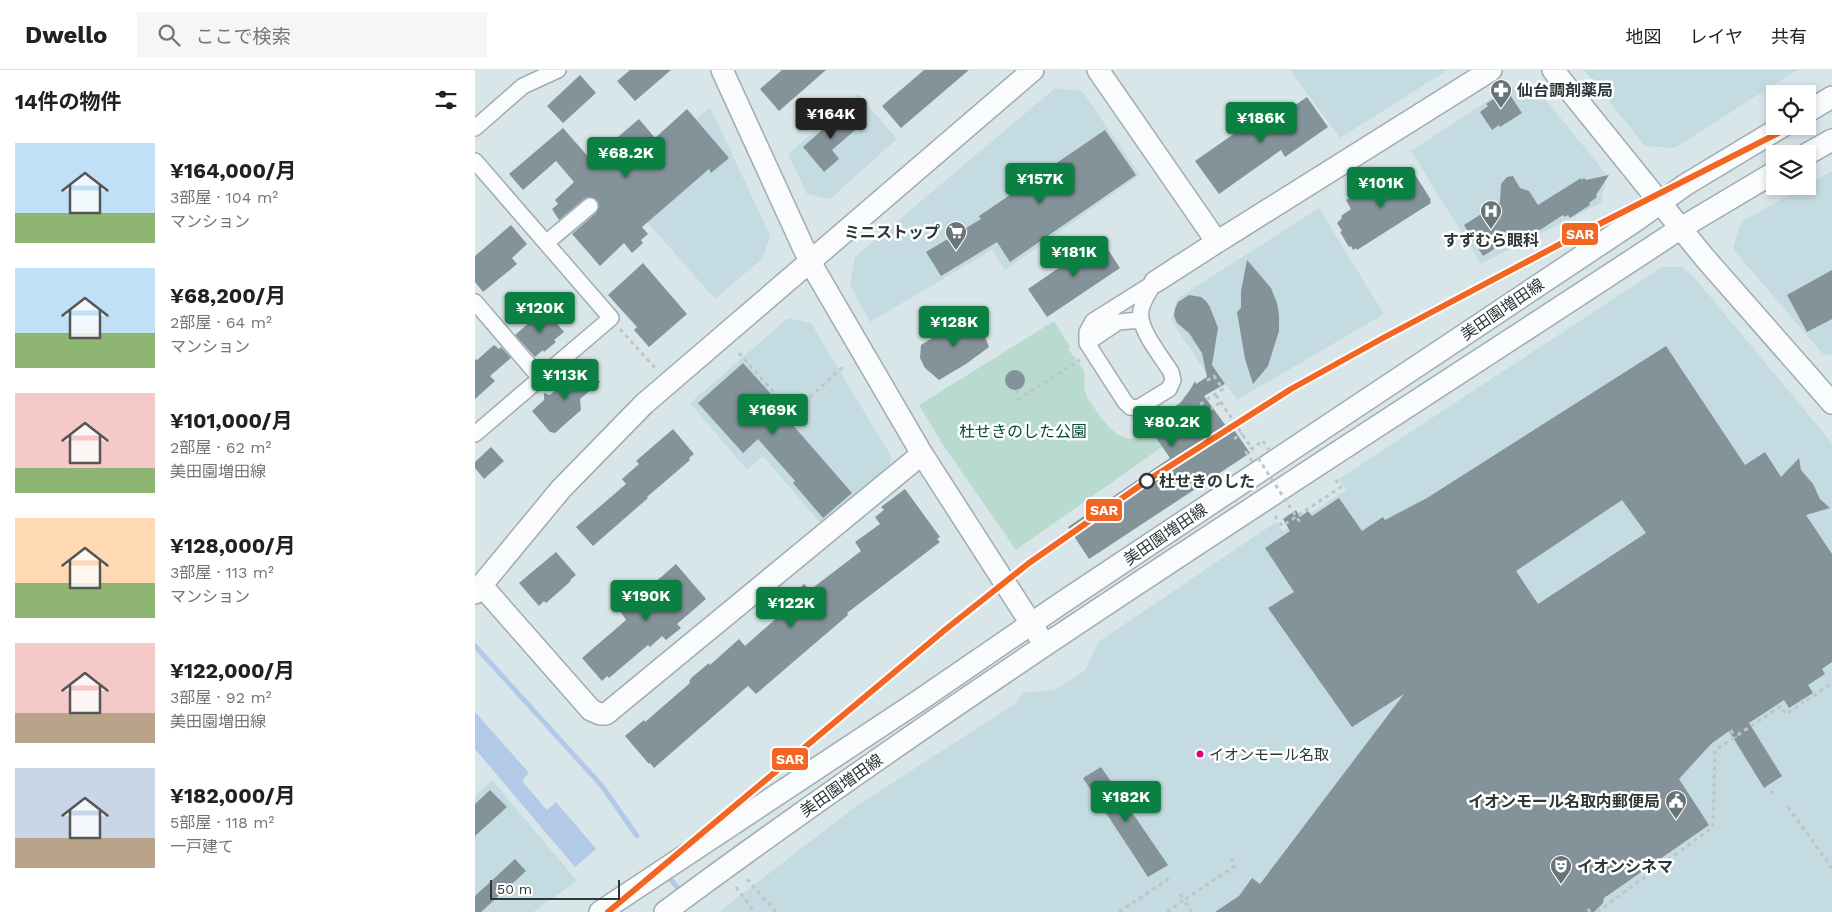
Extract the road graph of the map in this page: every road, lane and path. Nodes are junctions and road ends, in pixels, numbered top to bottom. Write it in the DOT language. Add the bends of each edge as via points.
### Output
graph roads {
  1 [pos="558,70"];
  2 [pos="722,70"];
  3 [pos="1033,70"];
  4 [pos="1098,70"];
  5 [pos="1491,70"];
  6 [pos="1553,70"];
  7 [pos="1832,97"];
  8 [pos="1816,107"];
  9 [pos="475,128"];
  10 [pos="1768,135"];
  11 [pos="1832,140"];
  12 [pos="1816,149"];
  13 [pos="475,161"];
  14 [pos="1766,177"];
  15 [pos="1660,202"];
  16 [pos="590,206"];
  17 [pos="1681,228"];
  18 [pos="1217,242"];
  19 [pos="546,243"];
  20 [pos="810,262"];
  21 [pos="1155,282"];
  22 [pos="475,302"];
  23 [pos="611,318"];
  24 [pos="1141,320"];
  25 [pos="1087,343"];
  26 [pos="739,354"];
  27 [pos="1081,360"];
  28 [pos="843,367"];
  29 [pos="655,368"];
  30 [pos="541,379"];
  31 [pos="1205,382"];
  32 [pos="1016,390"];
  33 [pos="1828,391"];
  34 [pos="1216,394"];
  35 [pos="1221,402"];
  36 [pos="1162,419"];
  37 [pos="1167,427"];
  38 [pos="1242,433"];
  39 [pos="475,434"];
  40 [pos="1234,439"];
  41 [pos="922,454"];
  42 [pos="1248,455"];
  43 [pos="1258,458"];
  44 [pos="1334,477"];
  45 [pos="1275,516"];
  46 [pos="1296,516"];
  47 [pos="1301,524"];
  48 [pos="479,590"];
  49 [pos="1031,623"];
  50 [pos="1045,644"];
  51 [pos="1832,683"];
  52 [pos="1731,730"];
  53 [pos="1736,737"];
  54 [pos="1789,807"];
  55 [pos="1231,859"];
  56 [pos="1832,868"];
  57 [pos="1169,878"];
  58 [pos="747,879"];
  59 [pos="736,887"];
  60 [pos="1180,894"];
  61 [pos="1184,900"];
  62 [pos="600,912"];
  63 [pos="665,912"];
  64 [pos="754,912"];
  65 [pos="776,912"];
  66 [pos="1119,912"];
  67 [pos="1167,912"];
  68 [pos="1192,912"];
  69 [pos="1597,912"];
  1 -- 9 [label="street" via="523,86"];
  2 -- 20 [label="street"];
  3 -- 20 [label="street"];
  4 -- 18 [label="street"];
  5 -- 18 [label="street"];
  6 -- 15 [label="street"];
  7 -- 8 [label="street"];
  10 -- 15 [label="street, 美田園増田線"];
  11 -- 12 [label="street"];
  13 -- 19 [label="street"];
  14 -- 17 [label="street, 美田園増田線"];
  15 -- 17 [label="street"];
  15 -- 49 [label="street, 美田園増田線"];
  16 -- 19 [label="street"];
  17 -- 33 [label="street"];
  17 -- 50 [label="street, 美田園増田線"];
  18 -- 21 [label="street"];
  19 -- 23 [label="street"];
  20 -- 41 [label="street"];
  20 -- 48 [label="street" via="644,404 561,489"];
  21 -- 24 [label="street" via="1140,311"];
  21 -- 25 [label="street" via="1093,320 1087,332"];
  22 -- 30 [label="street"];
  23 -- 29 [label="path"];
  23 -- 30 [label="street"];
  24 -- 25 [label="street" via="1118,322"];
  24 -- 25 [label="street" via="1173,380 1169,389 1138,408 1125,402"];
  26 -- 28 [label="path" via="792,413"];
  27 -- 32 [label="path" via="1018,400"];
  30 -- 39 [label="street"];
  31 -- 34 [label="path" via="1214,376 1223,389"];
  34 -- 35 [label="path"];
  34 -- 37 [label="path"];
  35 -- 37 [label="path" via="1173,435"];
  35 -- 38 [label="path"];
  36 -- 37 [label="path"];
  38 -- 40 [label="path"];
  38 -- 42 [label="path" via="1253,450 1247,452"];
  41 -- 48 [label="street" via="606,714 591,710"];
  41 -- 49 [label="street"];
  43 -- 46 [label="path, bridge"];
  44 -- 46 [label="path" via="1341,487"];
  45 -- 46 [label="path" via="1282,526"];
  46 -- 47 [label="path, bridge"];
  49 -- 50 [label="street"];
  49 -- 62 [label="street, 美田園増田線"];
  50 -- 63 [label="street, 美田園増田線"];
  51 -- 53 [label="path" via="1786,714 1781,706"];
  52 -- 53 [label="path"];
  53 -- 69 [label="path" via="1715,750 1713,827"];
  54 -- 56 [label="path"];
  55 -- 61 [label="path" via="1235,866"];
  57 -- 66 [label="path"];
  58 -- 65 [label="path"];
  59 -- 64 [label="path"];
  60 -- 61 [label="path"];
  61 -- 67 [label="path"];
  61 -- 68 [label="path"];
}
